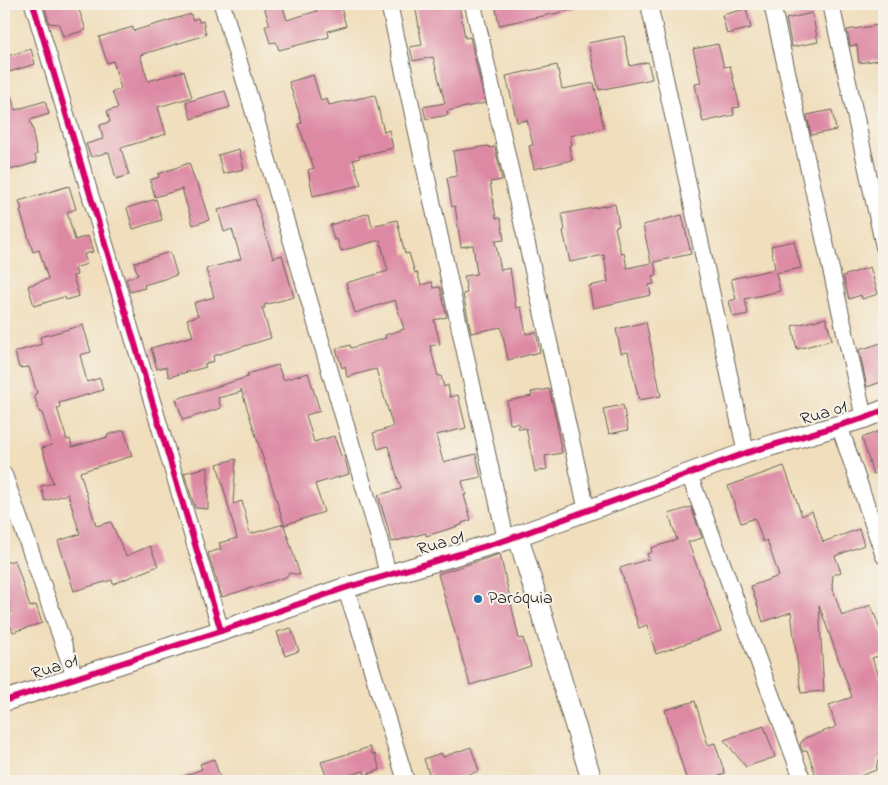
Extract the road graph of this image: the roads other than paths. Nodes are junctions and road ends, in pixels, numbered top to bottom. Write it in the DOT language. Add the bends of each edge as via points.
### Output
graph roads {
  1 [pos="33,4"];
  2 [pos="222,4"];
  3 [pos="389,4"];
  4 [pos="473,4"];
  5 [pos="649,4"];
  6 [pos="772,4"];
  7 [pos="831,4"];
  8 [pos="884,247"];
  9 [pos="884,410"];
  10 [pos="864,418"];
  11 [pos="839,425"];
  12 [pos="746,453"];
  13 [pos="4,474"];
  14 [pos="689,474"];
  15 [pos="587,512"];
  16 [pos="512,538"];
  17 [pos="884,556"];
  18 [pos="388,575"];
  19 [pos="345,588"];
  20 [pos="221,631"];
  21 [pos="75,677"];
  22 [pos="4,701"];
  23 [pos="406,781"];
  24 [pos="592,781"];
  25 [pos="803,781"];
  1 -- 20 [label="street"];
  2 -- 18 [label="street"];
  3 -- 16 [label="street"];
  4 -- 15 [label="street"];
  5 -- 12 [label="street"];
  6 -- 10 [label="street"];
  7 -- 8 [label="street"];
  9 -- 10 [label="street, Rua 01"];
  10 -- 11 [label="street, Rua 01"];
  11 -- 12 [label="street, Rua 01"];
  11 -- 17 [label="street"];
  12 -- 14 [label="street, Rua 01"];
  13 -- 21 [label="street"];
  14 -- 15 [label="street, Rua 01"];
  14 -- 25 [label="street"];
  15 -- 16 [label="street, Rua 01"];
  16 -- 18 [label="street, Rua 01"];
  16 -- 24 [label="street"];
  18 -- 19 [label="street, Rua 01"];
  19 -- 20 [label="street, Rua 01"];
  19 -- 23 [label="street"];
  20 -- 21 [label="street, Rua 01"];
  21 -- 22 [label="street, Rua 01"];
}
